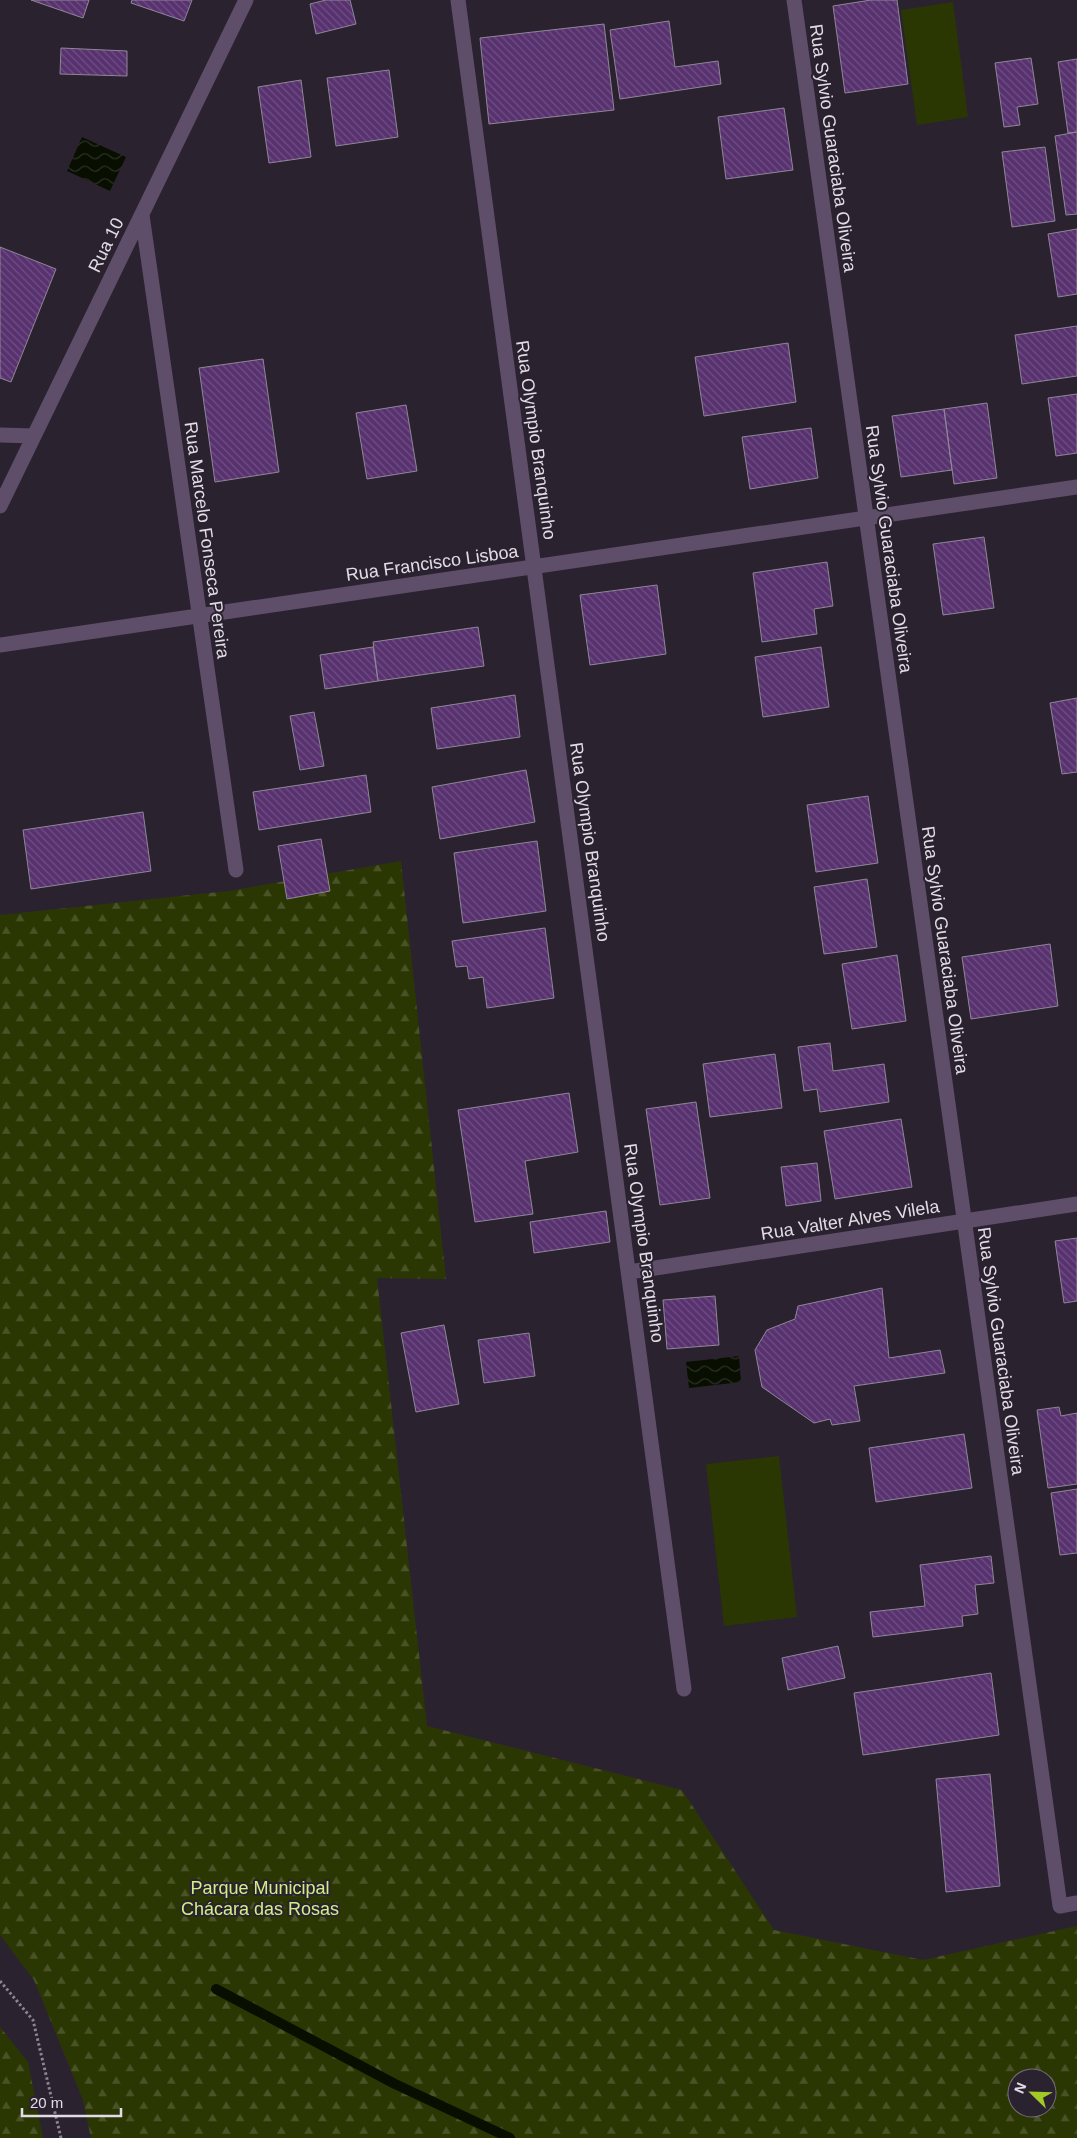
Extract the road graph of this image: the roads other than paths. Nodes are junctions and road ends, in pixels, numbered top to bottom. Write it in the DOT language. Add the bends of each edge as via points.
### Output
graph roads {
  1 [pos="246,0"];
  2 [pos="458,0"];
  3 [pos="794,0"];
  4 [pos="142,215"];
  5 [pos="0,435"];
  6 [pos="34,436"];
  7 [pos="1077,487"];
  8 [pos="0,506"];
  9 [pos="866,518"];
  10 [pos="534,567"];
  11 [pos="199,616"];
  12 [pos="0,645"];
  13 [pos="236,870"];
  14 [pos="1077,1204"];
  15 [pos="964,1221"];
  16 [pos="629,1272"];
  17 [pos="684,1689"];
  18 [pos="1077,1903"];
  1 -- 4 [label="street, Rua 10"];
  2 -- 10 [label="street, Rua Olympio Branquinho"];
  3 -- 9 [label="street, Rua Sylvio Guaraciaba Oliveira"];
  4 -- 6 [label="street, Rua 10"];
  4 -- 11 [label="street, Rua Marcelo Fonseca Pereira"];
  5 -- 6 [label="street"];
  6 -- 8 [label="street, Rua 10"];
  7 -- 9 [label="street, Rua Francisco Lisboa"];
  9 -- 10 [label="street, Rua Francisco Lisboa"];
  9 -- 15 [label="street, Rua Sylvio Guaraciaba Oliveira"];
  10 -- 11 [label="street, Rua Francisco Lisboa"];
  10 -- 16 [label="street, Rua Olympio Branquinho"];
  11 -- 12 [label="street, Rua Francisco Lisboa"];
  11 -- 13 [label="street, Rua Marcelo Fonseca Pereira"];
  14 -- 15 [label="street, Rua Valter Alves Vilela"];
  15 -- 16 [label="street, Rua Valter Alves Vilela"];
  15 -- 18 [label="street, Rua Sylvio Guaraciaba Oliveira" via="1060,1906"];
  16 -- 17 [label="street, Rua Olympio Branquinho"];
}
